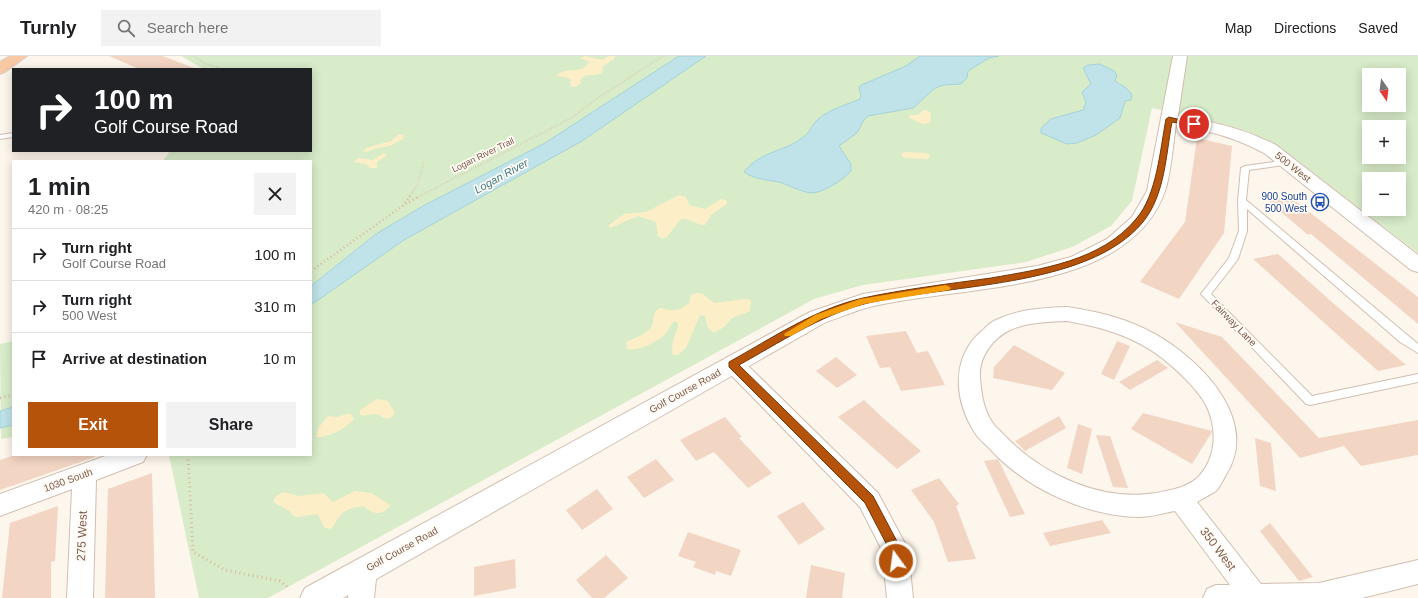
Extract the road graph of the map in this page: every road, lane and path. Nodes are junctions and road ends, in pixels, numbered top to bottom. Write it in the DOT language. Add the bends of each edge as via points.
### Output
graph roads {
  1 [pos="8,56"];
  2 [pos="20,56"];
  3 [pos="194,56"];
  4 [pos="663,56"];
  5 [pos="1180,56"];
  6 [pos="0,59"];
  7 [pos="219,68"];
  8 [pos="0,69"];
  9 [pos="1169,119"];
  10 [pos="12,135"];
  11 [pos="0,137"];
  12 [pos="424,161"];
  13 [pos="1287,162"];
  14 [pos="1242,201"];
  15 [pos="404,205"];
  16 [pos="1418,265"];
  17 [pos="312,270"];
  18 [pos="1418,349"];
  19 [pos="733,364"];
  20 [pos="1418,378"];
  21 [pos="12,395"];
  22 [pos="0,398"];
  23 [pos="132,456"];
  24 [pos="188,456"];
  25 [pos="84,475"];
  26 [pos="1180,499"];
  27 [pos="0,505"];
  28 [pos="364,570"];
  29 [pos="1418,572"];
  30 [pos="290,589"];
  31 [pos="1255,597"];
  32 [pos="80,598"];
  33 [pos="315,598"];
  34 [pos="361,598"];
  35 [pos="900,598"];
  36 [pos="1216,598"];
  1 -- 6 [label="highway"];
  2 -- 8 [label="highway"];
  3 -- 7 [label="path"];
  4 -- 15 [label="path, Logan River Trail" via="573,117 450,178"];
  5 -- 9 [label="street, Golf Course Road"];
  9 -- 13 [label="street, 500 West" via="1218,128 1244,136 1270,149"];
  9 -- 19 [label="street, Golf Course Road" via="1156,191 1140,220 1114,244 1078,262 1037,273 863,301 818,317"];
  10 -- 11 [label="lane"];
  12 -- 15 [label="path" via="418,184"];
  13 -- 14 [label="lane, Fairway Lane" via="1245,168"];
  13 -- 16 [label="street, 500 West"];
  14 -- 18 [label="lane"];
  14 -- 20 [label="lane, Fairway Lane" via="1243,231 1233,259 1206,294 1310,401"];
  15 -- 17 [label="path, Logan River Trail"];
  19 -- 28 [label="street, Golf Course Road"];
  19 -- 35 [label="street" via="869,500 895,549"];
  21 -- 22 [label="path"];
  23 -- 25 [label="street, 1030 South"];
  24 -- 30 [label="path" via="193,552 225,570 280,581"];
  25 -- 27 [label="street, 1030 South"];
  25 -- 32 [label="street, 275 West"];
  26 -- 26 [label="street" via="1208,483 1223,460 1225,432 1216,403 1196,376 1168,352 1136,333 1102,320 1068,314 1032,316 1002,325 980,342 969,366 970,396 984,427 1011,457 1049,483 1094,500 1140,506"];
  26 -- 31 [label="street, 350 West"];
  28 -- 33 [label="street, Golf Course Road"];
  28 -- 34 [label="street"];
  29 -- 31 [label="street" via="1319,596"];
  31 -- 36 [label="street"];
}
